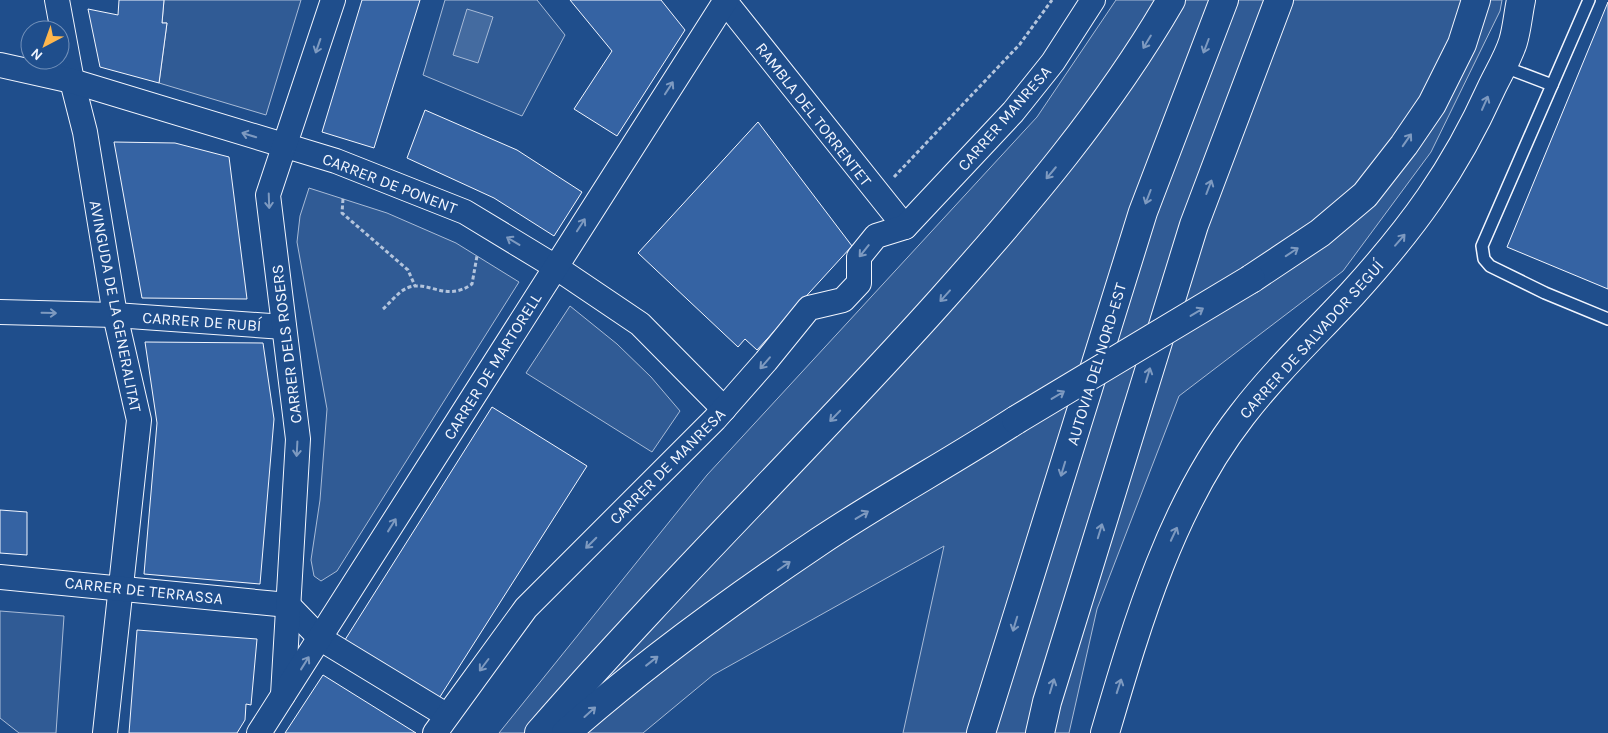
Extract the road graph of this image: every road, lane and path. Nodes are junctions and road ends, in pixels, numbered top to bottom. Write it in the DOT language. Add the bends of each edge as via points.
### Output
graph roads {
  1 [pos="57,0"];
  2 [pos="333,0"];
  3 [pos="725,0"];
  4 [pos="1052,0"];
  5 [pos="1093,0"];
  6 [pos="1171,0"];
  7 [pos="1224,0"];
  8 [pos="1279,0"];
  9 [pos="1476,0"];
  10 [pos="1521,0"];
  11 [pos="1533,0"];
  12 [pos="1589,0"];
  13 [pos="1507,54"];
  14 [pos="0,65"];
  15 [pos="72,81"];
  16 [pos="1552,85"];
  17 [pos="285,145"];
  18 [pos="893,178"];
  19 [pos="343,199"];
  20 [pos="905,227"];
  21 [pos="477,256"];
  22 [pos="554,266"];
  23 [pos="415,286"];
  24 [pos="383,309"];
  25 [pos="0,312"];
  26 [pos="115,315"];
  27 [pos="1608,318"];
  28 [pos="284,326"];
  29 [pos="724,409"];
  30 [pos="0,577"];
  31 [pos="119,589"];
  32 [pos="288,604"];
  33 [pos="320,639"];
  34 [pos="283,698"];
  35 [pos="441,724"];
  36 [pos="105,733"];
  37 [pos="259,733"];
  38 [pos="539,733"];
  39 [pos="566,733"];
  40 [pos="981,733"];
  41 [pos="1040,733"];
  42 [pos="1105,733"];
  1 -- 15 [label="street, AVINGUDA DE LA GENERALITAT"];
  2 -- 17 [label="street, CARRER DELS ROSERS, one-way"];
  3 -- 20 [label="street, RAMBLA DEL TORRENTET"];
  22 -- 3 [label="street, CARRER DE MARTORELL, one-way"];
  4 -- 18 [label="path" via="1020,44"];
  5 -- 20 [label="street, CARRER MANRESA" via="1053,62 1013,112"];
  6 -- 38 [label="main road, one-way" via="1143,48 1062,160 996,238 861,390 679,579"];
  7 -- 40 [label="main road, AUTOVIA DEL NORD-EST, one-way" via="1143,212"];
  41 -- 8 [label="main road, one-way" via="1194,225"];
  39 -- 9 [label="main road, one-way, bridge" via="666,650 820,541 1251,279 1320,233 1365,195 1432,104 1462,44"];
  10 -- 13 [label="main road, CARRER DE SALVADOR SEGUÍ"];
  11 -- 13 [label="street, CARRER DE SALVADOR SEGUÍ"];
  12 -- 16 [label="lane"];
  13 -- 16 [label="lane"];
  42 -- 13 [label="main road, CARRER DE SALVADOR SEGUÍ, one-way" via="1161,563 1207,468 1242,415 1304,342 1408,230 1444,180 1475,126"];
  14 -- 15 [label="street, CARRER DE PONENT"];
  17 -- 15 [label="street, CARRER DE PONENT, one-way"];
  15 -- 26 [label="street, AVINGUDA DE LA GENERALITAT" via="84,132"];
  16 -- 27 [label="lane" via="1482,246 1484,259 1490,266 1545,293"];
  22 -- 17 [label="street, CARRER DE PONENT, one-way" via="465,212 336,161"];
  17 -- 28 [label="street, CARRER DELS ROSERS, one-way" via="268,195"];
  19 -- 23 [label="path" via="342,213 408,270"];
  20 -- 29 [label="street, CARRER DE MANRESA, one-way" via="876,236 859,257 859,283 844,300 810,308"];
  21 -- 23 [label="path" via="472,284 461,292 440,292"];
  22 -- 29 [label="street, CARRER DE PONENT" via="640,324"];
  33 -- 22 [label="street, CARRER DE MARTORELL, one-way"];
  23 -- 24 [label="path" via="406,289"];
  25 -- 26 [label="street, CARRER DE RUBÍ, one-way"];
  26 -- 28 [label="street, CARRER DE RUBÍ"];
  26 -- 31 [label="street, AVINGUDA DE LA GENERALITAT" via="139,420"];
  28 -- 32 [label="street, CARRER DELS ROSERS, one-way" via="298,439"];
  29 -- 35 [label="street, CARRER DE MANRESA, one-way" via="526,608"];
  30 -- 31 [label="street, CARRER DE TERRASSA"];
  31 -- 32 [label="street, CARRER DE TERRASSA"];
  31 -- 36 [label="street, AVINGUDA DE LA GENERALITAT"];
  32 -- 33 [label="street"];
  32 -- 34 [label="street, CARRER DELS ROSERS"];
  34 -- 33 [label="street, CARRER DE MARTORELL, one-way"];
  33 -- 35 [label="street"];
  34 -- 37 [label="street, CARRER DE MARTORELL"];
}
